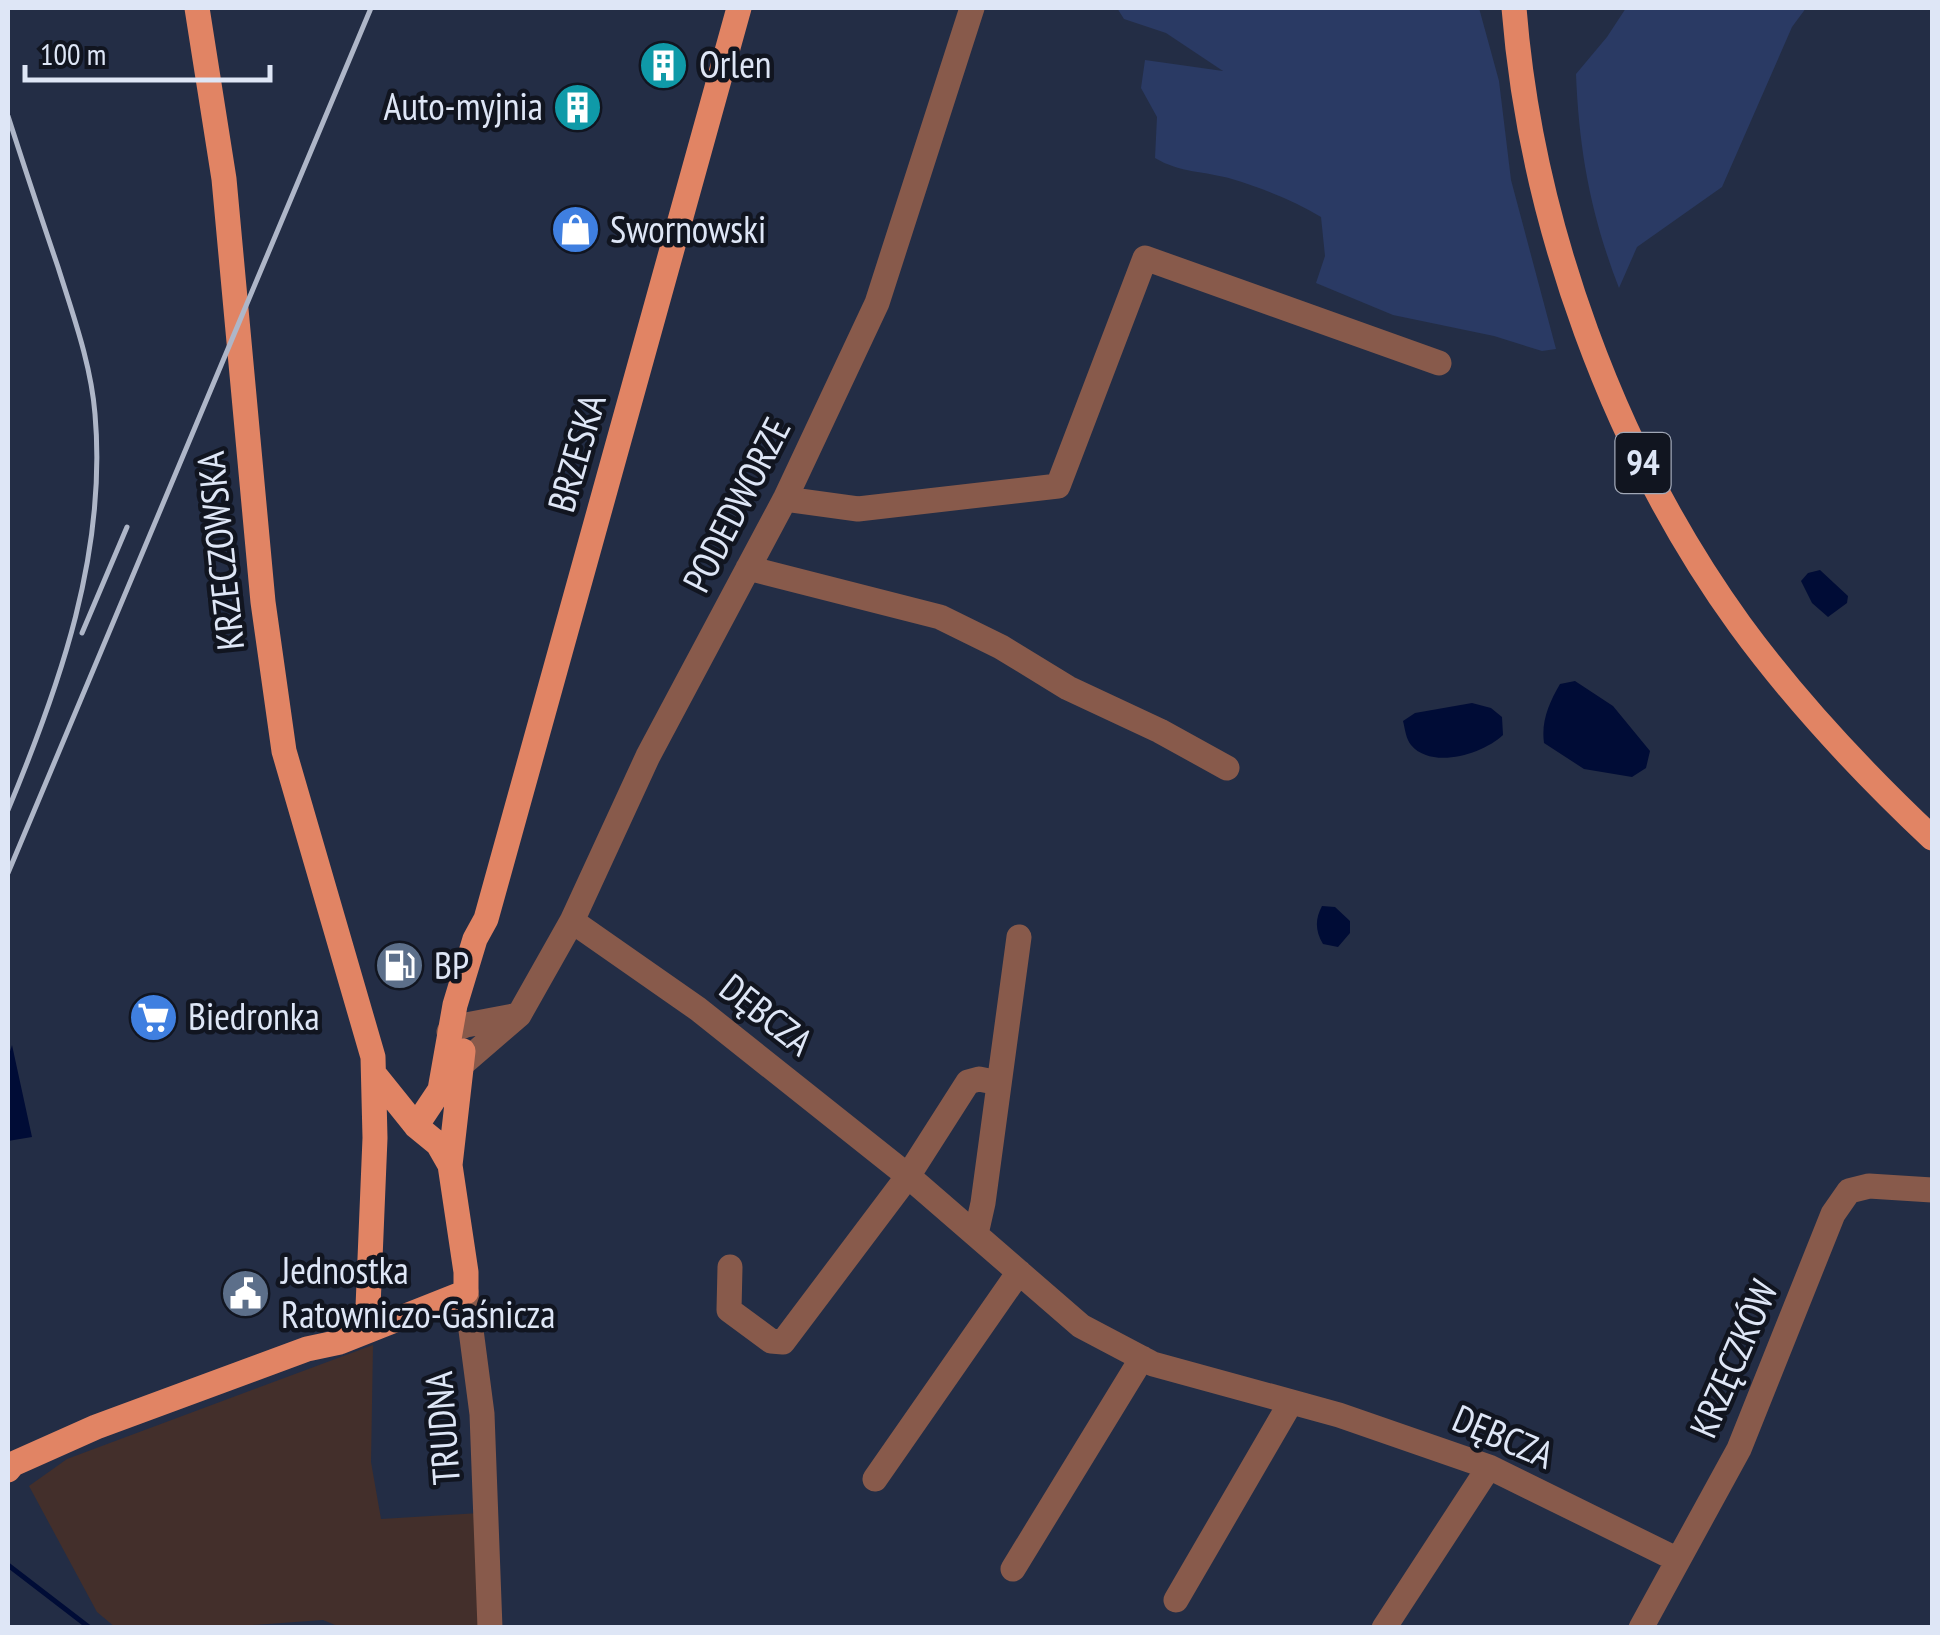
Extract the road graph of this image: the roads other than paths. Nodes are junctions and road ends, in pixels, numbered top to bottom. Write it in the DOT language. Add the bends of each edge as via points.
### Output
graph roads {
  1 [pos="197,8"];
  2 [pos="739,8"];
  3 [pos="972,8"];
  4 [pos="1514,8"];
  5 [pos="1440,363"];
  6 [pos="785,498"];
  7 [pos="748,568"];
  8 [pos="1227,768"];
  9 [pos="1932,838"];
  10 [pos="572,920"];
  11 [pos="1019,938"];
  12 [pos="519,1015"];
  13 [pos="458,1029"];
  14 [pos="461,1065"];
  15 [pos="375,1076"];
  16 [pos="999,1084"];
  17 [pos="416,1126"];
  18 [pos="374,1152"];
  19 [pos="450,1165"];
  20 [pos="908,1176"];
  21 [pos="1932,1190"];
  22 [pos="976,1234"];
  23 [pos="730,1267"];
  24 [pos="1019,1272"];
  25 [pos="466,1292"];
  26 [pos="377,1315"];
  27 [pos="1142,1358"];
  28 [pos="1291,1402"];
  29 [pos="9,1465"];
  30 [pos="1489,1467"];
  31 [pos="875,1478"];
  32 [pos="1678,1560"];
  33 [pos="1013,1568"];
  34 [pos="1176,1600"];
  35 [pos="490,1628"];
  36 [pos="1384,1628"];
  37 [pos="1642,1628"];
  1 -- 15 [label="main road, KRZECZOWSKA" via="224,179 263,602 284,751"];
  2 -- 13 [label="main road, BRZESKA" via="486,919 475,939"];
  3 -- 6 [label="street, PODEDWORZE" via="877,303"];
  4 -- 9 [label="main road, 94" via="1531,130 1564,266 1643,462 1703,570 1772,666 1860,770"];
  5 -- 6 [label="street" via="1145,258 1058,486 858,508"];
  6 -- 7 [label="street, PODEDWORZE"];
  7 -- 8 [label="street" via="940,617"];
  7 -- 10 [label="street, PODEDWORZE" via="648,756"];
  10 -- 12 [label="street, PODEDWORZE"];
  10 -- 20 [label="street, DĘBCZA" via="698,1008"];
  11 -- 16 [label="street"];
  12 -- 13 [label="street"];
  12 -- 14 [label="street, PODEDWORZE"];
  13 -- 14 [label="main road, BRZESKA"];
  13 -- 17 [label="main road, BRZESKA" via="440,1090"];
  14 -- 19 [label="main road, BRZESKA"];
  15 -- 17 [label="main road, KRZECZOWSKA"];
  15 -- 18 [label="main road, KRZECZOWSKA"];
  16 -- 20 [label="street" via="968,1082"];
  16 -- 22 [label="street"];
  17 -- 18 [label="main road" via="400,1130"];
  17 -- 19 [label="main road, KRZECZOWSKA"];
  18 -- 26 [label="main road, KRZECZOWSKA"];
  19 -- 25 [label="main road, TRUDNA"];
  20 -- 22 [label="street, DĘBCZA"];
  20 -- 23 [label="street" via="783,1342 771,1341 729,1310"];
  21 -- 32 [label="street, KRZĘCZKÓW" via="1849,1191 1833,1214 1739,1449"];
  22 -- 24 [label="street, DĘBCZA"];
  24 -- 27 [label="street, DĘBCZA" via="1081,1326"];
  24 -- 31 [label="street"];
  25 -- 26 [label="main road"];
  25 -- 35 [label="street, TRUDNA" via="482,1414"];
  26 -- 29 [label="main road" via="340,1342"];
  27 -- 28 [label="street, DĘBCZA"];
  27 -- 33 [label="street"];
  28 -- 30 [label="street, DĘBCZA"];
  28 -- 34 [label="street"];
  30 -- 32 [label="street, DĘBCZA"];
  30 -- 36 [label="street"];
  32 -- 37 [label="street, KRZĘCZKÓW"];
}
